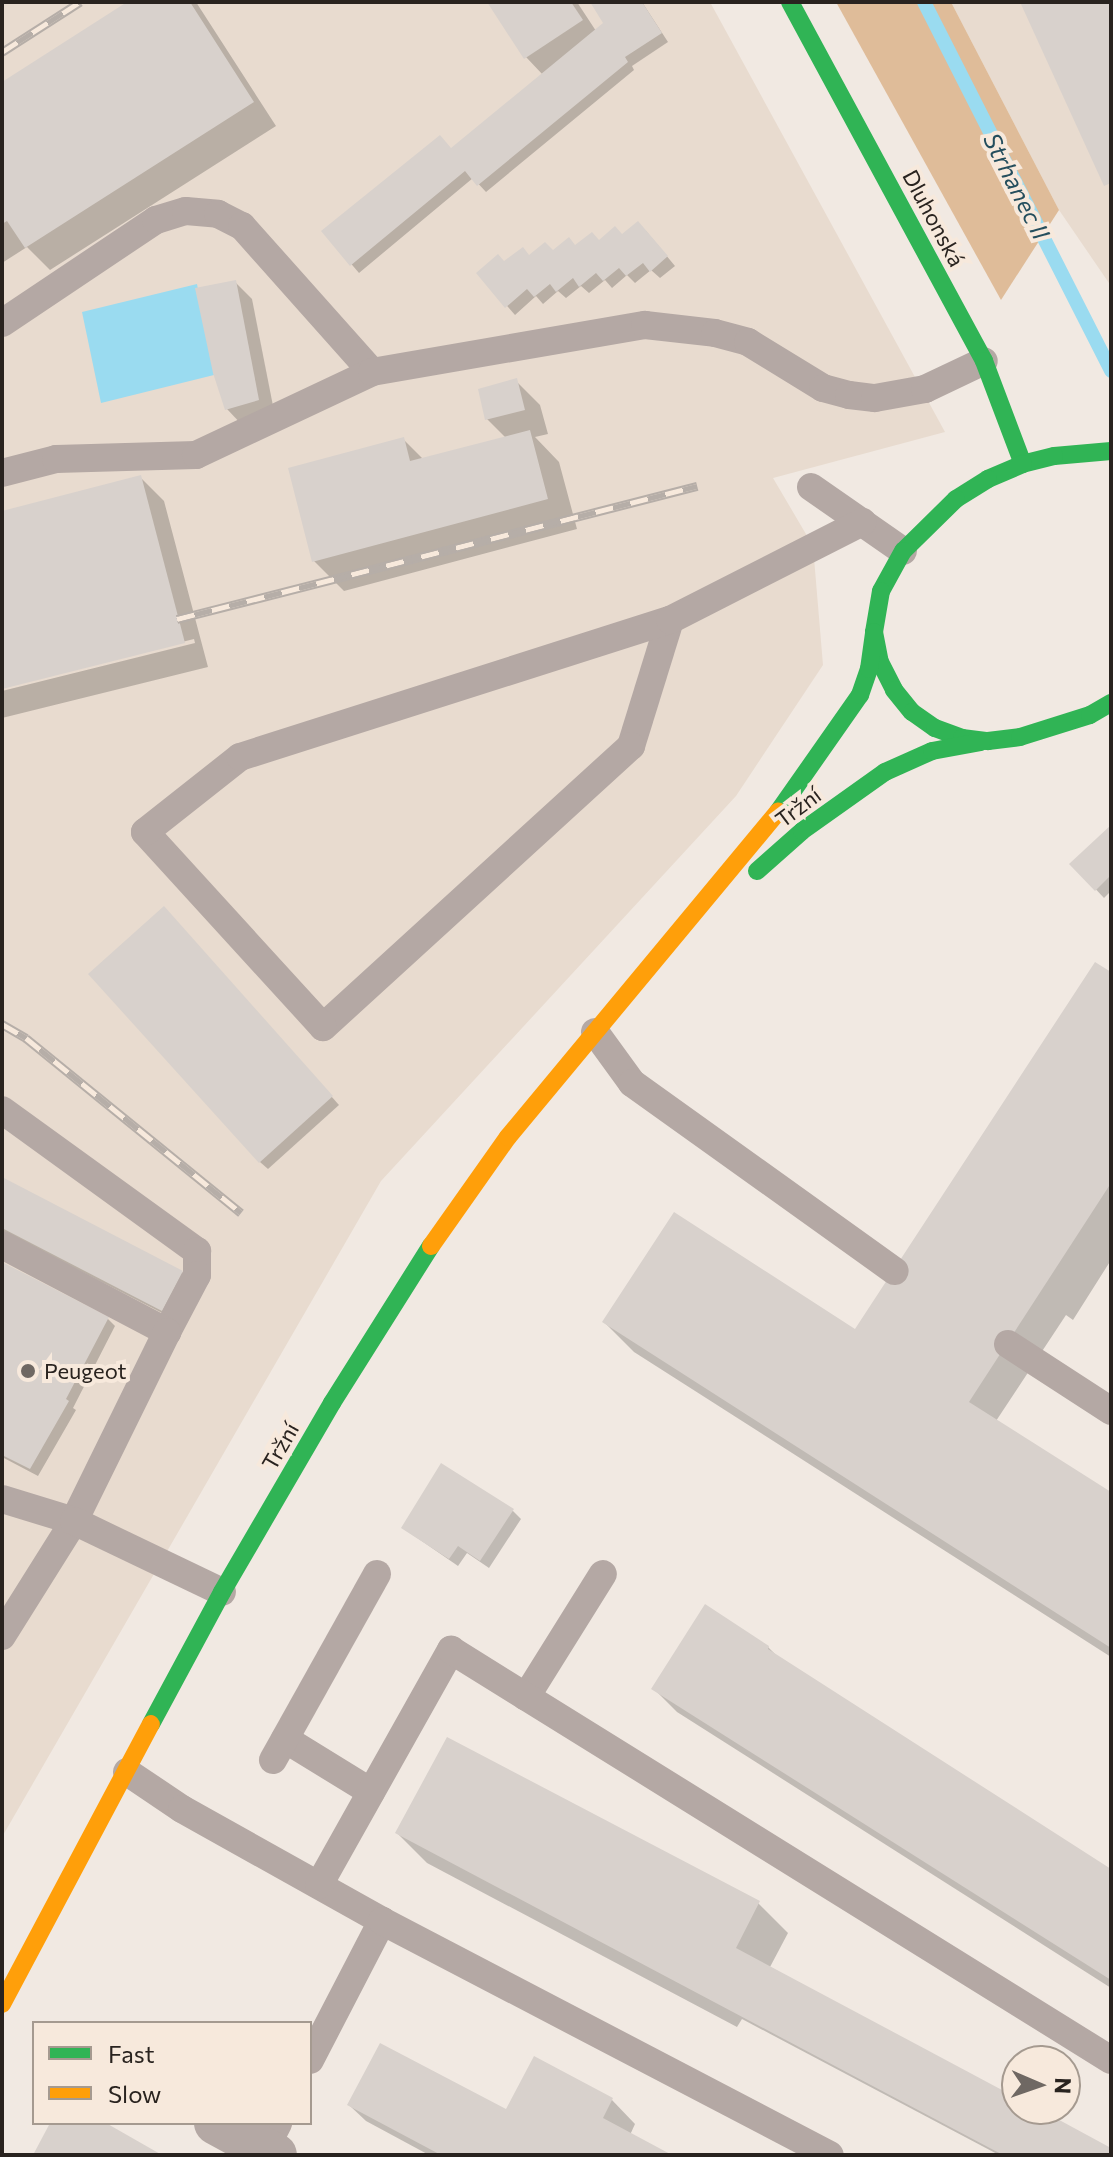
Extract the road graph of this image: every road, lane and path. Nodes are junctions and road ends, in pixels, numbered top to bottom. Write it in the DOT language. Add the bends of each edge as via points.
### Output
graph roads {
  1 [pos="790,2"];
  2 [pos="2,323"];
  3 [pos="984,361"];
  4 [pos="372,372"];
  5 [pos="1111,451"];
  6 [pos="1023,464"];
  7 [pos="2,473"];
  8 [pos="811,487"];
  9 [pos="862,522"];
  10 [pos="903,551"];
  11 [pos="670,620"];
  12 [pos="874,632"];
  13 [pos="1111,703"];
  14 [pos="988,741"];
  15 [pos="661,954"];
  16 [pos="595,1032"];
  17 [pos="2,1110"];
  18 [pos="2,1245"];
  19 [pos="895,1271"];
  20 [pos="167,1332"];
  21 [pos="1008,1344"];
  22 [pos="1111,1411"];
  23 [pos="2,1499"];
  24 [pos="74,1521"];
  25 [pos="377,1574"];
  26 [pos="603,1574"];
  27 [pos="222,1592"];
  28 [pos="2,1635"];
  29 [pos="526,1697"];
  30 [pos="127,1772"];
  31 [pos="371,1792"];
  32 [pos="319,1885"];
  33 [pos="382,1921"];
  34 [pos="2,2004"];
  35 [pos="312,2056"];
  36 [pos="1111,2060"];
  37 [pos="222,2125"];
  38 [pos="273,2142"];
  39 [pos="830,2155"];
  1 -- 3 [label="main road, Dluhonská"];
  2 -- 4 [label="lane" via="156,220 186,211 218,214 242,226"];
  3 -- 4 [label="lane" via="925,389 875,398 823,388 748,342 645,325"];
  3 -- 6 [label="main road, Dluhonská"];
  4 -- 7 [label="lane" via="196,455 56,459"];
  5 -- 6 [label="main road" via="1069,453"];
  6 -- 10 [label="main road" via="956,499"];
  8 -- 9 [label="lane"];
  9 -- 10 [label="lane"];
  9 -- 11 [label="lane"];
  10 -- 12 [label="main road" via="881,591"];
  11 -- 11 [label="lane" via="240,757 145,832 323,1027 631,746"];
  12 -- 14 [label="main road" via="880,662 912,712 935,728"];
  12 -- 15 [label="main road, Tržní" via="869,669 846,718 777,813"];
  13 -- 14 [label="main road" via="1058,727"];
  14 -- 15 [label="main road, Tržní" via="932,751 885,772 802,831"];
  15 -- 16 [label="main road, Tržní"];
  16 -- 19 [label="lane" via="640,1088"];
  16 -- 27 [label="main road, Tržní" via="508,1137 430,1247"];
  17 -- 20 [label="lane" via="197,1251 197,1275"];
  18 -- 20 [label="lane"];
  20 -- 24 [label="lane"];
  21 -- 22 [label="lane"];
  23 -- 24 [label="lane"];
  24 -- 27 [label="lane"];
  24 -- 28 [label="lane"];
  25 -- 31 [label="lane" via="279,1750"];
  26 -- 29 [label="lane"];
  27 -- 30 [label="main road, Tržní"];
  29 -- 31 [label="lane" via="451,1650"];
  29 -- 36 [label="lane"];
  30 -- 32 [label="lane"];
  30 -- 34 [label="main road, Tržní"];
  31 -- 32 [label="lane"];
  32 -- 33 [label="lane"];
  33 -- 35 [label="lane"];
  33 -- 39 [label="lane"];
  37 -- 38 [label="street"];
}
